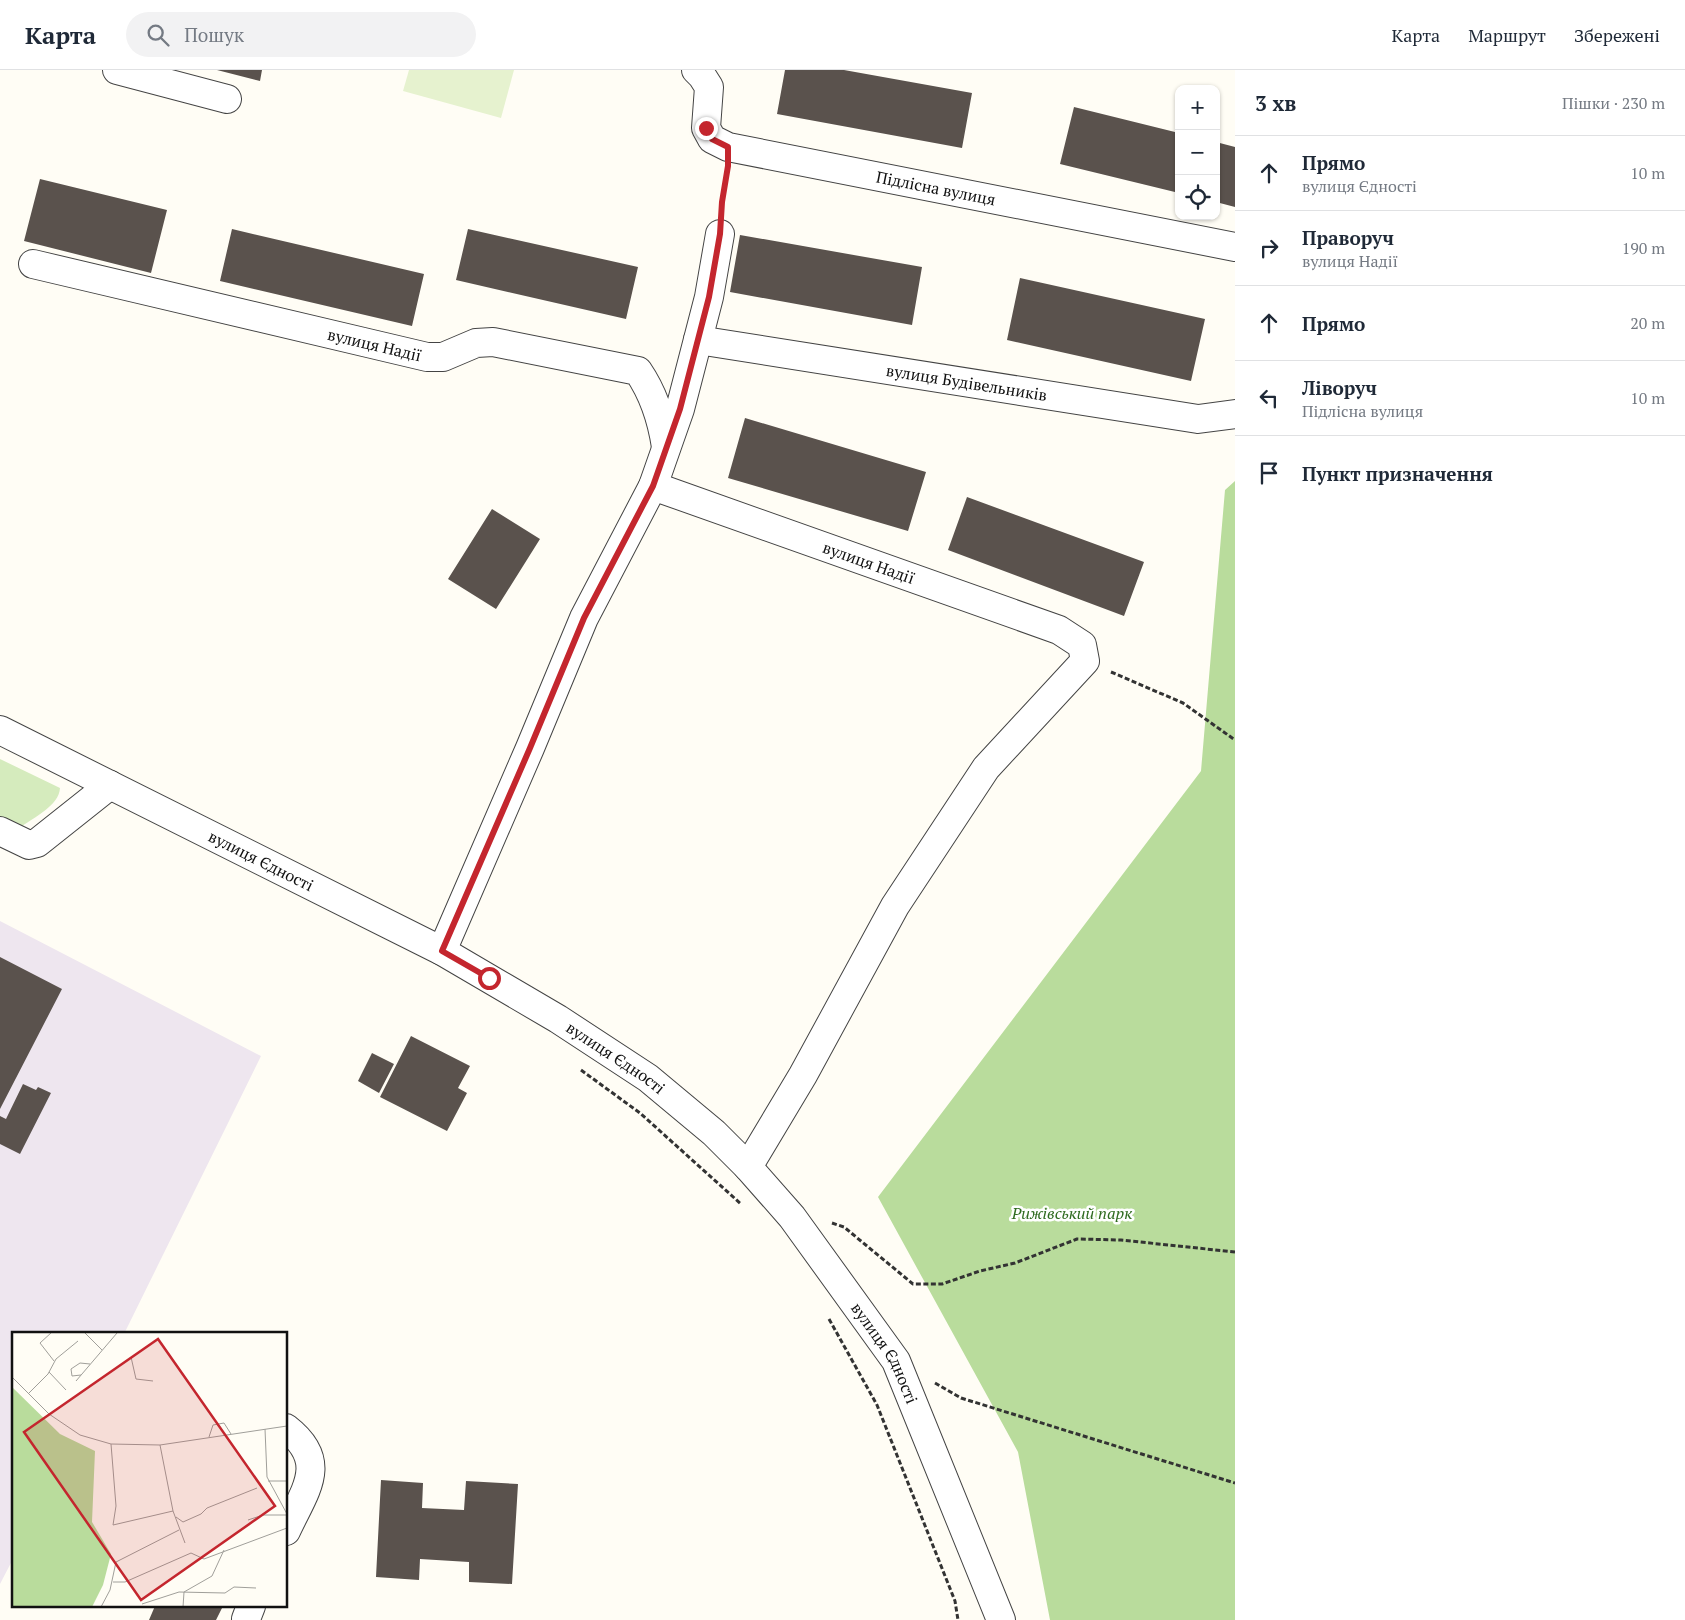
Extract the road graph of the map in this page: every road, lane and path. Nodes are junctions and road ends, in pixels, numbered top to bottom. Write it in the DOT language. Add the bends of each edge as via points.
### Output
graph roads {
  1 [pos="118,70"];
  2 [pos="696,70"];
  3 [pos="227,99"];
  4 [pos="728,147"];
  5 [pos="720,234"];
  6 [pos="1235,246"];
  7 [pos="33,264"];
  8 [pos="698,340"];
  9 [pos="1235,414"];
  10 [pos="666,447"];
  11 [pos="653,486"];
  12 [pos="1083,653"];
  13 [pos="0,730"];
  14 [pos="1235,740"];
  15 [pos="110,785"];
  16 [pos="0,831"];
  17 [pos="442,951"];
  18 [pos="577,1067"];
  19 [pos="748,1167"];
  20 [pos="746,1210"];
  21 [pos="827,1221"];
  22 [pos="1235,1252"];
  23 [pos="829,1319"];
  24 [pos="896,1361"];
  25 [pos="288,1430"];
  26 [pos="1235,1483"];
  27 [pos="288,1527"];
  28 [pos="958,1620"];
  29 [pos="1000,1620"];
  1 -- 3 [label="street"];
  2 -- 4 [label="street, Підлісна вулиця" via="709,87 706,128 712,139"];
  4 -- 5 [label="path"];
  4 -- 6 [label="street, Підлісна вулиця"];
  5 -- 8 [label="street, вулиця Надії"];
  7 -- 10 [label="street, вулиця Надії" via="426,357 443,357 476,344 493,342 638,371 658,412"];
  8 -- 9 [label="street, вулиця Будівельників" via="1198,419"];
  8 -- 10 [label="street, вулиця Надії" via="680,409"];
  10 -- 11 [label="street, вулиця Надії"];
  11 -- 12 [label="street, вулиця Надії" via="1059,630"];
  11 -- 17 [label="street, вулиця Надії" via="584,618"];
  12 -- 14 [label="path" via="1183,704"];
  12 -- 19 [label="street" via="986,768 895,906 804,1075"];
  13 -- 15 [label="street, вулиця Єдності"];
  15 -- 16 [label="street" via="37,843 29,845"];
  15 -- 17 [label="street, вулиця Єдності"];
  17 -- 19 [label="street, вулиця Єдності" via="558,1019 648,1078 714,1133"];
  18 -- 20 [label="path" via="640,1113"];
  19 -- 24 [label="street, вулиця Єдності" via="792,1217"];
  21 -- 22 [label="path" via="844,1227 913,1284 942,1284 1014,1263 1077,1239 1121,1240"];
  23 -- 28 [label="path" via="877,1405 955,1601"];
  24 -- 26 [label="path" via="961,1398"];
  24 -- 29 [label="street, вулиця Єдності"];
  25 -- 27 [label="street" via="306,1449 312,1465 309,1482"];
}
